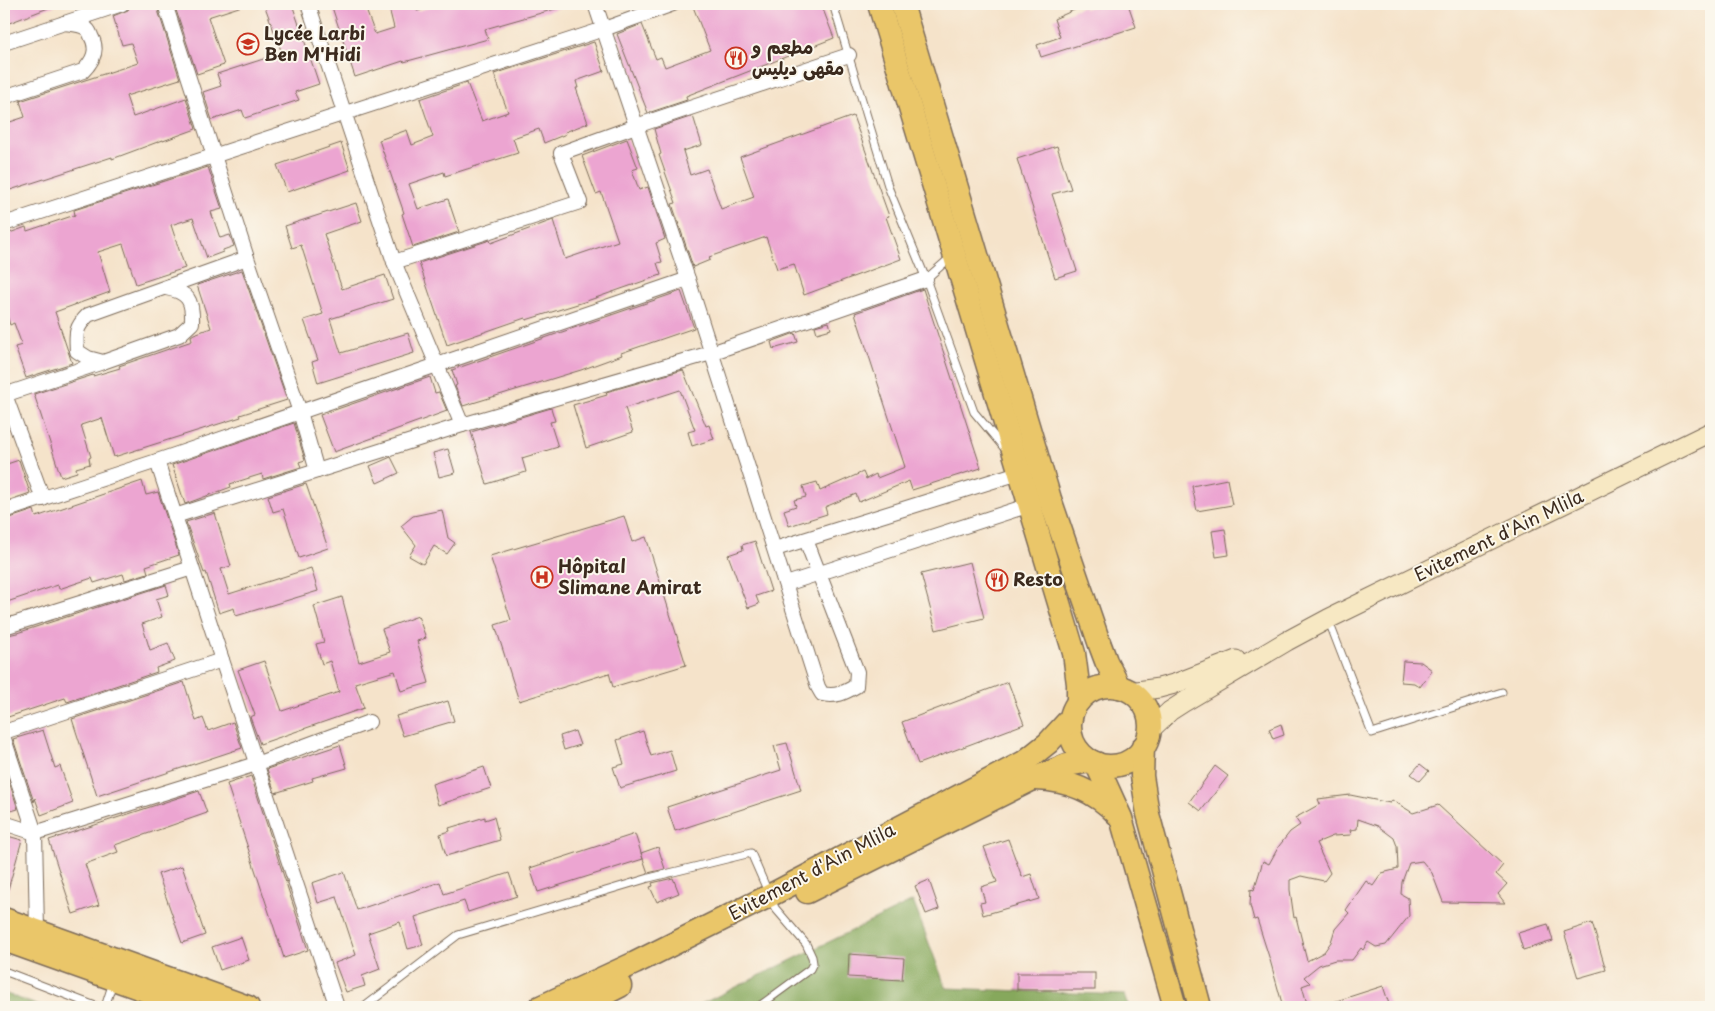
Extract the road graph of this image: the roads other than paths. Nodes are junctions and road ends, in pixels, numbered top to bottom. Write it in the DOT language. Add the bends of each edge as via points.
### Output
graph roads {
  1 [pos="122,4"];
  2 [pos="165,4"];
  3 [pos="308,4"];
  4 [pos="596,4"];
  5 [pos="672,4"];
  6 [pos="833,4"];
  7 [pos="879,4"];
  8 [pos="902,4"];
  9 [pos="64,23"];
  10 [pos="604,29"];
  11 [pos="4,43"];
  12 [pos="849,55"];
  13 [pos="5,97"];
  14 [pos="345,113"];
  15 [pos="636,126"];
  16 [pos="213,156"];
  17 [pos="4,224"];
  18 [pos="954,254"];
  19 [pos="247,258"];
  20 [pos="394,262"];
  21 [pos="688,279"];
  22 [pos="926,279"];
  23 [pos="166,288"];
  24 [pos="711,353"];
  25 [pos="103,362"];
  26 [pos="438,366"];
  27 [pos="4,394"];
  28 [pos="300,412"];
  29 [pos="462,425"];
  30 [pos="1711,432"];
  31 [pos="157,461"];
  32 [pos="1025,467"];
  33 [pos="318,471"];
  34 [pos="44,499"];
  35 [pos="1030,505"];
  36 [pos="4,511"];
  37 [pos="175,516"];
  38 [pos="806,540"];
  39 [pos="775,549"];
  40 [pos="192,568"];
  41 [pos="820,573"];
  42 [pos="786,584"];
  43 [pos="1328,619"];
  44 [pos="4,628"];
  45 [pos="1287,641"];
  46 [pos="222,660"];
  47 [pos="1125,689"];
  48 [pos="1502,692"];
  49 [pos="1074,710"];
  50 [pos="369,722"];
  51 [pos="4,732"];
  52 [pos="4,739"];
  53 [pos="1146,739"];
  54 [pos="1093,762"];
  55 [pos="256,764"];
  56 [pos="1033,779"];
  57 [pos="1120,818"];
  58 [pos="4,823"];
  59 [pos="35,833"];
  60 [pos="772,902"];
  61 [pos="4,919"];
  62 [pos="4,940"];
  63 [pos="34,940"];
  64 [pos="4,971"];
  65 [pos="114,980"];
  66 [pos="98,1007"];
  67 [pos="105,1007"];
  68 [pos="192,1007"];
  69 [pos="248,1007"];
  70 [pos="337,1007"];
  71 [pos="364,1007"];
  72 [pos="540,1007"];
  73 [pos="579,1007"];
  74 [pos="758,1007"];
  75 [pos="1175,1007"];
  76 [pos="1200,1007"];
  1 -- 9 [label="street"];
  2 -- 16 [label="street"];
  3 -- 14 [label="street"];
  4 -- 10 [label="street"];
  5 -- 10 [label="street"];
  6 -- 12 [label="lane"];
  7 -- 18 [label="highway"];
  8 -- 32 [label="highway"];
  9 -- 11 [label="street"];
  9 -- 13 [label="street" via="88,29 95,52 90,64 83,71"];
  10 -- 14 [label="street"];
  10 -- 15 [label="street"];
  12 -- 15 [label="street"];
  12 -- 22 [label="lane" via="888,189"];
  14 -- 16 [label="street"];
  14 -- 20 [label="street"];
  15 -- 20 [label="street" via="561,153 580,202"];
  15 -- 21 [label="street"];
  16 -- 17 [label="street"];
  16 -- 19 [label="street"];
  18 -- 22 [label="lane"];
  18 -- 32 [label="highway"];
  19 -- 23 [label="street"];
  19 -- 28 [label="street"];
  20 -- 26 [label="street"];
  21 -- 24 [label="street"];
  21 -- 26 [label="street"];
  22 -- 24 [label="street"];
  22 -- 32 [label="lane" via="974,412"];
  23 -- 25 [label="street" via="179,290 188,297 193,308 192,323 179,335"];
  23 -- 25 [label="street" via="88,315 81,322 76,330 77,350 88,358"];
  24 -- 29 [label="street"];
  24 -- 39 [label="street"];
  25 -- 27 [label="street"];
  26 -- 28 [label="street"];
  26 -- 29 [label="street"];
  27 -- 34 [label="street"];
  28 -- 31 [label="street"];
  28 -- 33 [label="street"];
  29 -- 33 [label="street"];
  30 -- 43 [label="main road, Evitement d'Ain Mlila"];
  31 -- 34 [label="street"];
  31 -- 37 [label="street"];
  32 -- 35 [label="highway"];
  32 -- 38 [label="street"];
  32 -- 47 [label="highway" via="1106,661"];
  33 -- 37 [label="street"];
  34 -- 36 [label="street"];
  35 -- 41 [label="street"];
  35 -- 49 [label="highway" via="1074,653 1078,684"];
  37 -- 40 [label="street"];
  38 -- 39 [label="street"];
  38 -- 41 [label="street"];
  39 -- 42 [label="street"];
  40 -- 44 [label="street"];
  40 -- 46 [label="street"];
  41 -- 42 [label="street"];
  41 -- 42 [label="street" via="857,672 856,686 846,692 833,696 822,694 818,687"];
  43 -- 45 [label="main road, Evitement d'Ain Mlila"];
  43 -- 48 [label="lane" via="1372,733"];
  45 -- 47 [label="main road" via="1174,684"];
  45 -- 53 [label="main road" via="1170,711"];
  46 -- 51 [label="street"];
  46 -- 55 [label="street"];
  47 -- 49 [label="highway" via="1110,686 1092,690"];
  47 -- 53 [label="highway" via="1137,697 1147,713"];
  49 -- 54 [label="highway" via="1070,730 1074,743"];
  49 -- 60 [label="highway, Evitement d'Ain Mlila" via="1048,744 1024,762"];
  50 -- 55 [label="street"];
  52 -- 59 [label="street"];
  53 -- 54 [label="highway" via="1127,762 1106,766"];
  53 -- 76 [label="highway" via="1142,776 1148,814"];
  54 -- 56 [label="highway, Evitement d'Ain Mlila" via="1067,766"];
  54 -- 57 [label="highway"];
  55 -- 59 [label="street"];
  55 -- 70 [label="street"];
  56 -- 57 [label="highway" via="1082,788 1110,806"];
  56 -- 60 [label="highway, Evitement d'Ain Mlila"];
  57 -- 75 [label="highway"];
  58 -- 59 [label="street"];
  59 -- 63 [label="street"];
  60 -- 71 [label="lane" via="751,853 649,878 458,935"];
  60 -- 72 [label="highway, Evitement d'Ain Mlila"];
  60 -- 73 [label="highway, Evitement d'Ain Mlila" via="602,999"];
  60 -- 74 [label="lane" via="806,944 813,963 810,969"];
  61 -- 63 [label="highway"];
  62 -- 63 [label="highway"];
  63 -- 65 [label="highway"];
  63 -- 69 [label="highway"];
  64 -- 66 [label="lane"];
  65 -- 67 [label="lane"];
  65 -- 68 [label="highway"];
}
